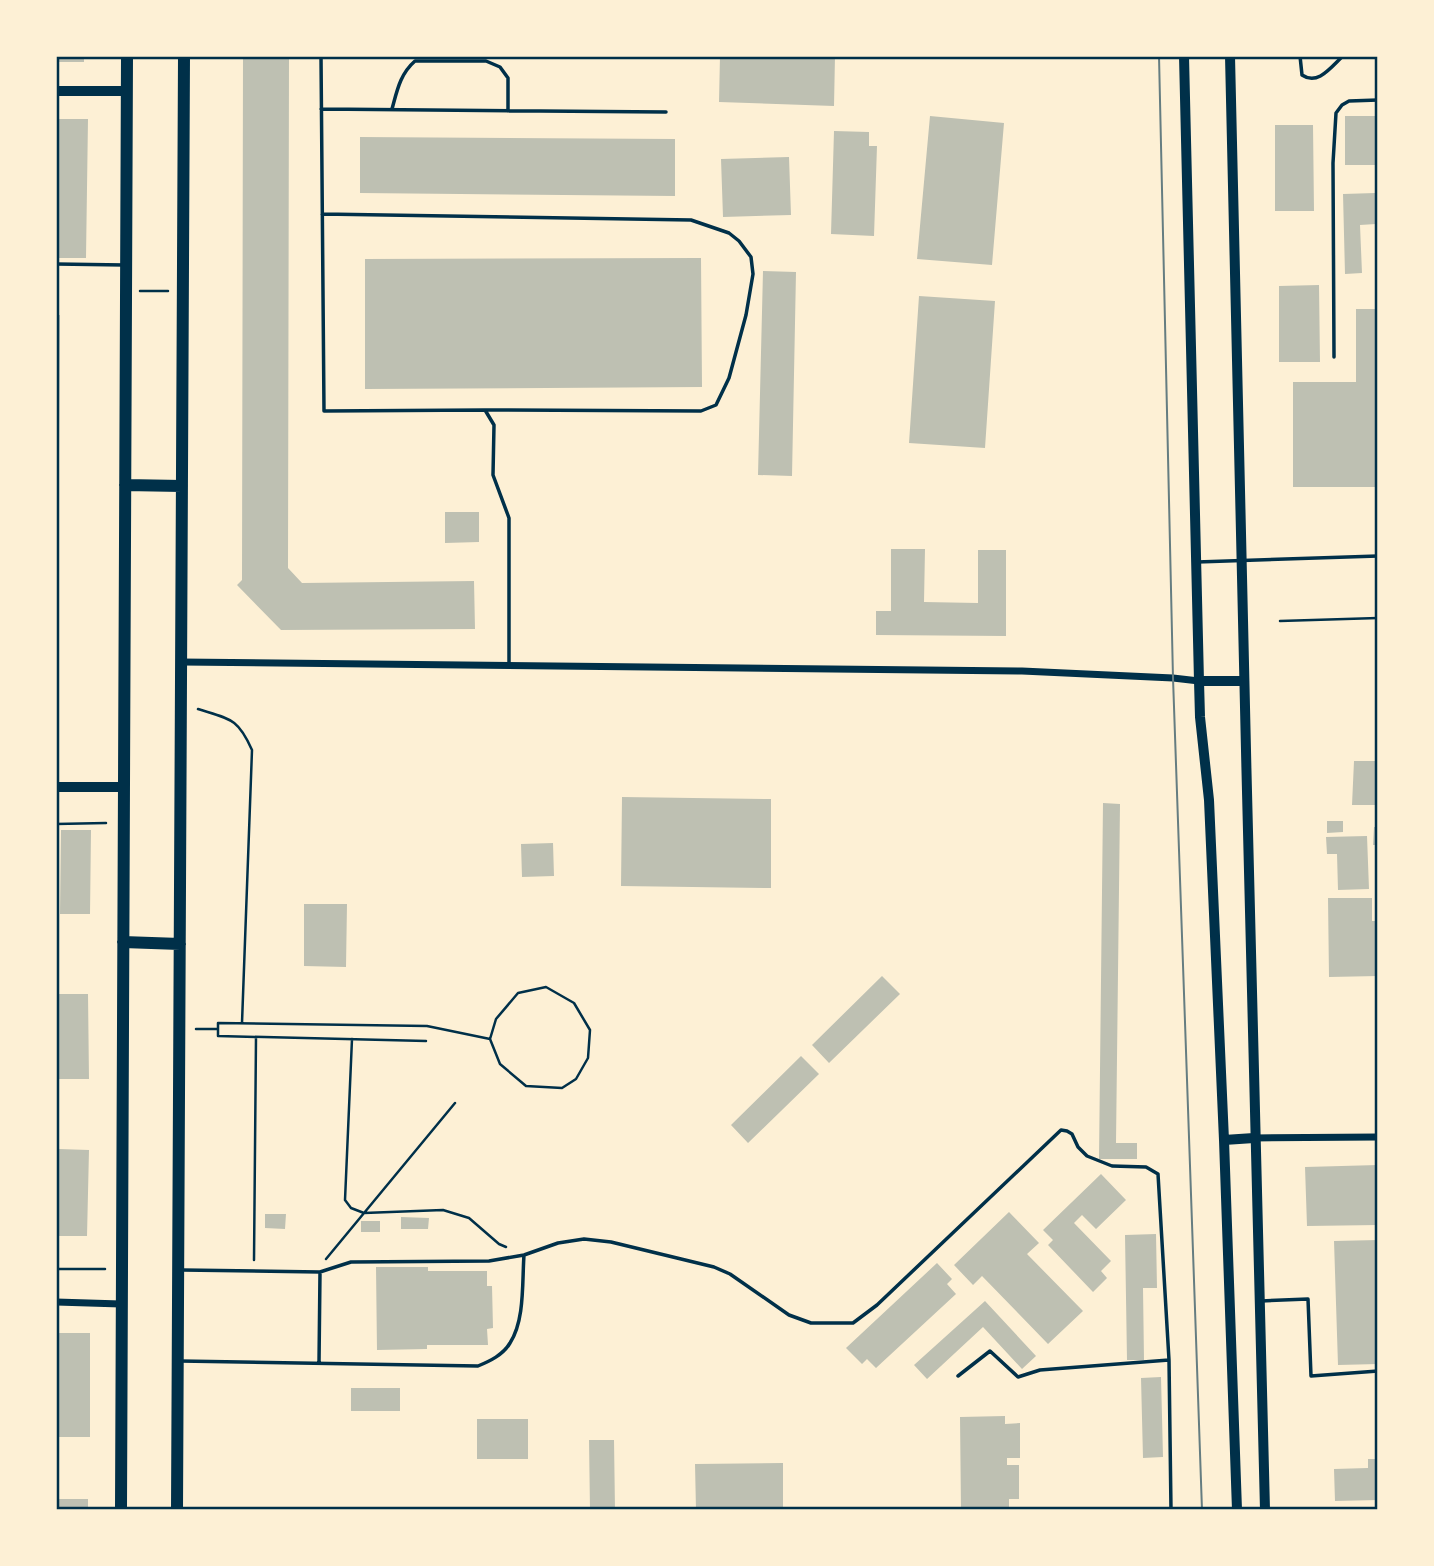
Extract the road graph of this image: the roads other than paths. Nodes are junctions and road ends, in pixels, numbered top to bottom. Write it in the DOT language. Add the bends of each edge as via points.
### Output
graph roads {
  1 [pos="128,56"];
  2 [pos="184,56"];
  3 [pos="320,56"];
  4 [pos="1184,56"];
  5 [pos="1230,56"];
  6 [pos="1300,56"];
  7 [pos="1343,56"];
  8 [pos="56,91"];
  9 [pos="127,91"];
  10 [pos="1378,100"];
  11 [pos="321,108"];
  12 [pos="391,109"];
  13 [pos="508,111"];
  14 [pos="666,113"];
  15 [pos="322,214"];
  16 [pos="56,264"];
  17 [pos="126,265"];
  18 [pos="1334,357"];
  19 [pos="485,410"];
  20 [pos="125,485"];
  21 [pos="182,486"];
  22 [pos="1378,556"];
  23 [pos="1242,561"];
  24 [pos="1195,562"];
  25 [pos="181,663"];
  26 [pos="509,667"];
  27 [pos="1199,681"];
  28 [pos="1244,681"];
  29 [pos="56,787"];
  30 [pos="124,788"];
  31 [pos="123,942"];
  32 [pos="180,944"];
  33 [pos="1378,1137"];
  34 [pos="1254,1138"];
  35 [pos="1224,1140"];
  36 [pos="524,1255"];
  37 [pos="178,1270"];
  38 [pos="320,1272"];
  39 [pos="1258,1301"];
  40 [pos="56,1302"];
  41 [pos="121,1304"];
  42 [pos="1169,1360"];
  43 [pos="178,1361"];
  44 [pos="319,1363"];
  45 [pos="1378,1371"];
  46 [pos="958,1376"];
  47 [pos="121,1510"];
  48 [pos="177,1510"];
  49 [pos="1171,1510"];
  50 [pos="1237,1510"];
  51 [pos="1265,1510"];
  1 -- 9 [label="main road"];
  2 -- 21 [label="main road"];
  3 -- 11 [label="lane"];
  4 -- 24 [label="main road"];
  5 -- 23 [label="main road"];
  6 -- 7 [label="lane" via="1301,75 1316,79"];
  8 -- 9 [label="street"];
  9 -- 17 [label="main road"];
  10 -- 18 [label="lane" via="1349,101 1336,113"];
  11 -- 12 [label="lane"];
  11 -- 15 [label="lane"];
  12 -- 13 [label="lane"];
  12 -- 13 [label="lane" via="401,78 415,61 485,61 500,67 508,78"];
  13 -- 14 [label="lane"];
  15 -- 19 [label="lane" via="324,411"];
  15 -- 19 [label="lane" via="691,220 729,233 751,257 746,315 729,378 716,405 701,411"];
  16 -- 17 [label="lane"];
  17 -- 20 [label="main road"];
  19 -- 26 [label="lane" via="494,425 493,475 509,518"];
  20 -- 21 [label="main road"];
  20 -- 30 [label="main road"];
  21 -- 25 [label="main road"];
  22 -- 23 [label="lane"];
  23 -- 24 [label="lane"];
  23 -- 28 [label="main road"];
  24 -- 27 [label="main road"];
  25 -- 26 [label="street"];
  25 -- 32 [label="main road"];
  26 -- 27 [label="street" via="1022,671"];
  27 -- 28 [label="main road"];
  27 -- 35 [label="main road" via="1209,800"];
  28 -- 34 [label="main road"];
  29 -- 30 [label="street"];
  30 -- 31 [label="main road"];
  31 -- 32 [label="main road"];
  31 -- 41 [label="main road"];
  32 -- 37 [label="main road"];
  33 -- 34 [label="street"];
  34 -- 35 [label="main road"];
  34 -- 39 [label="main road"];
  35 -- 50 [label="main road"];
  36 -- 38 [label="lane" via="489,1261 351,1262"];
  36 -- 42 [label="lane" via="584,1239 611,1242 714,1267 789,1315 811,1323 853,1323 1061,1130 1072,1134 1087,1156 1112,1166 1146,1167 1158,1174"];
  36 -- 44 [label="lane" via="519,1321 509,1344 495,1358 478,1366"];
  37 -- 38 [label="lane"];
  37 -- 43 [label="main road"];
  38 -- 44 [label="lane"];
  39 -- 45 [label="lane" via="1308,1299 1311,1376"];
  39 -- 51 [label="main road"];
  40 -- 41 [label="street"];
  41 -- 47 [label="main road"];
  42 -- 46 [label="lane" via="1040,1370 1017,1377 990,1351"];
  42 -- 49 [label="lane"];
  43 -- 44 [label="lane"];
  43 -- 48 [label="main road"];
}
